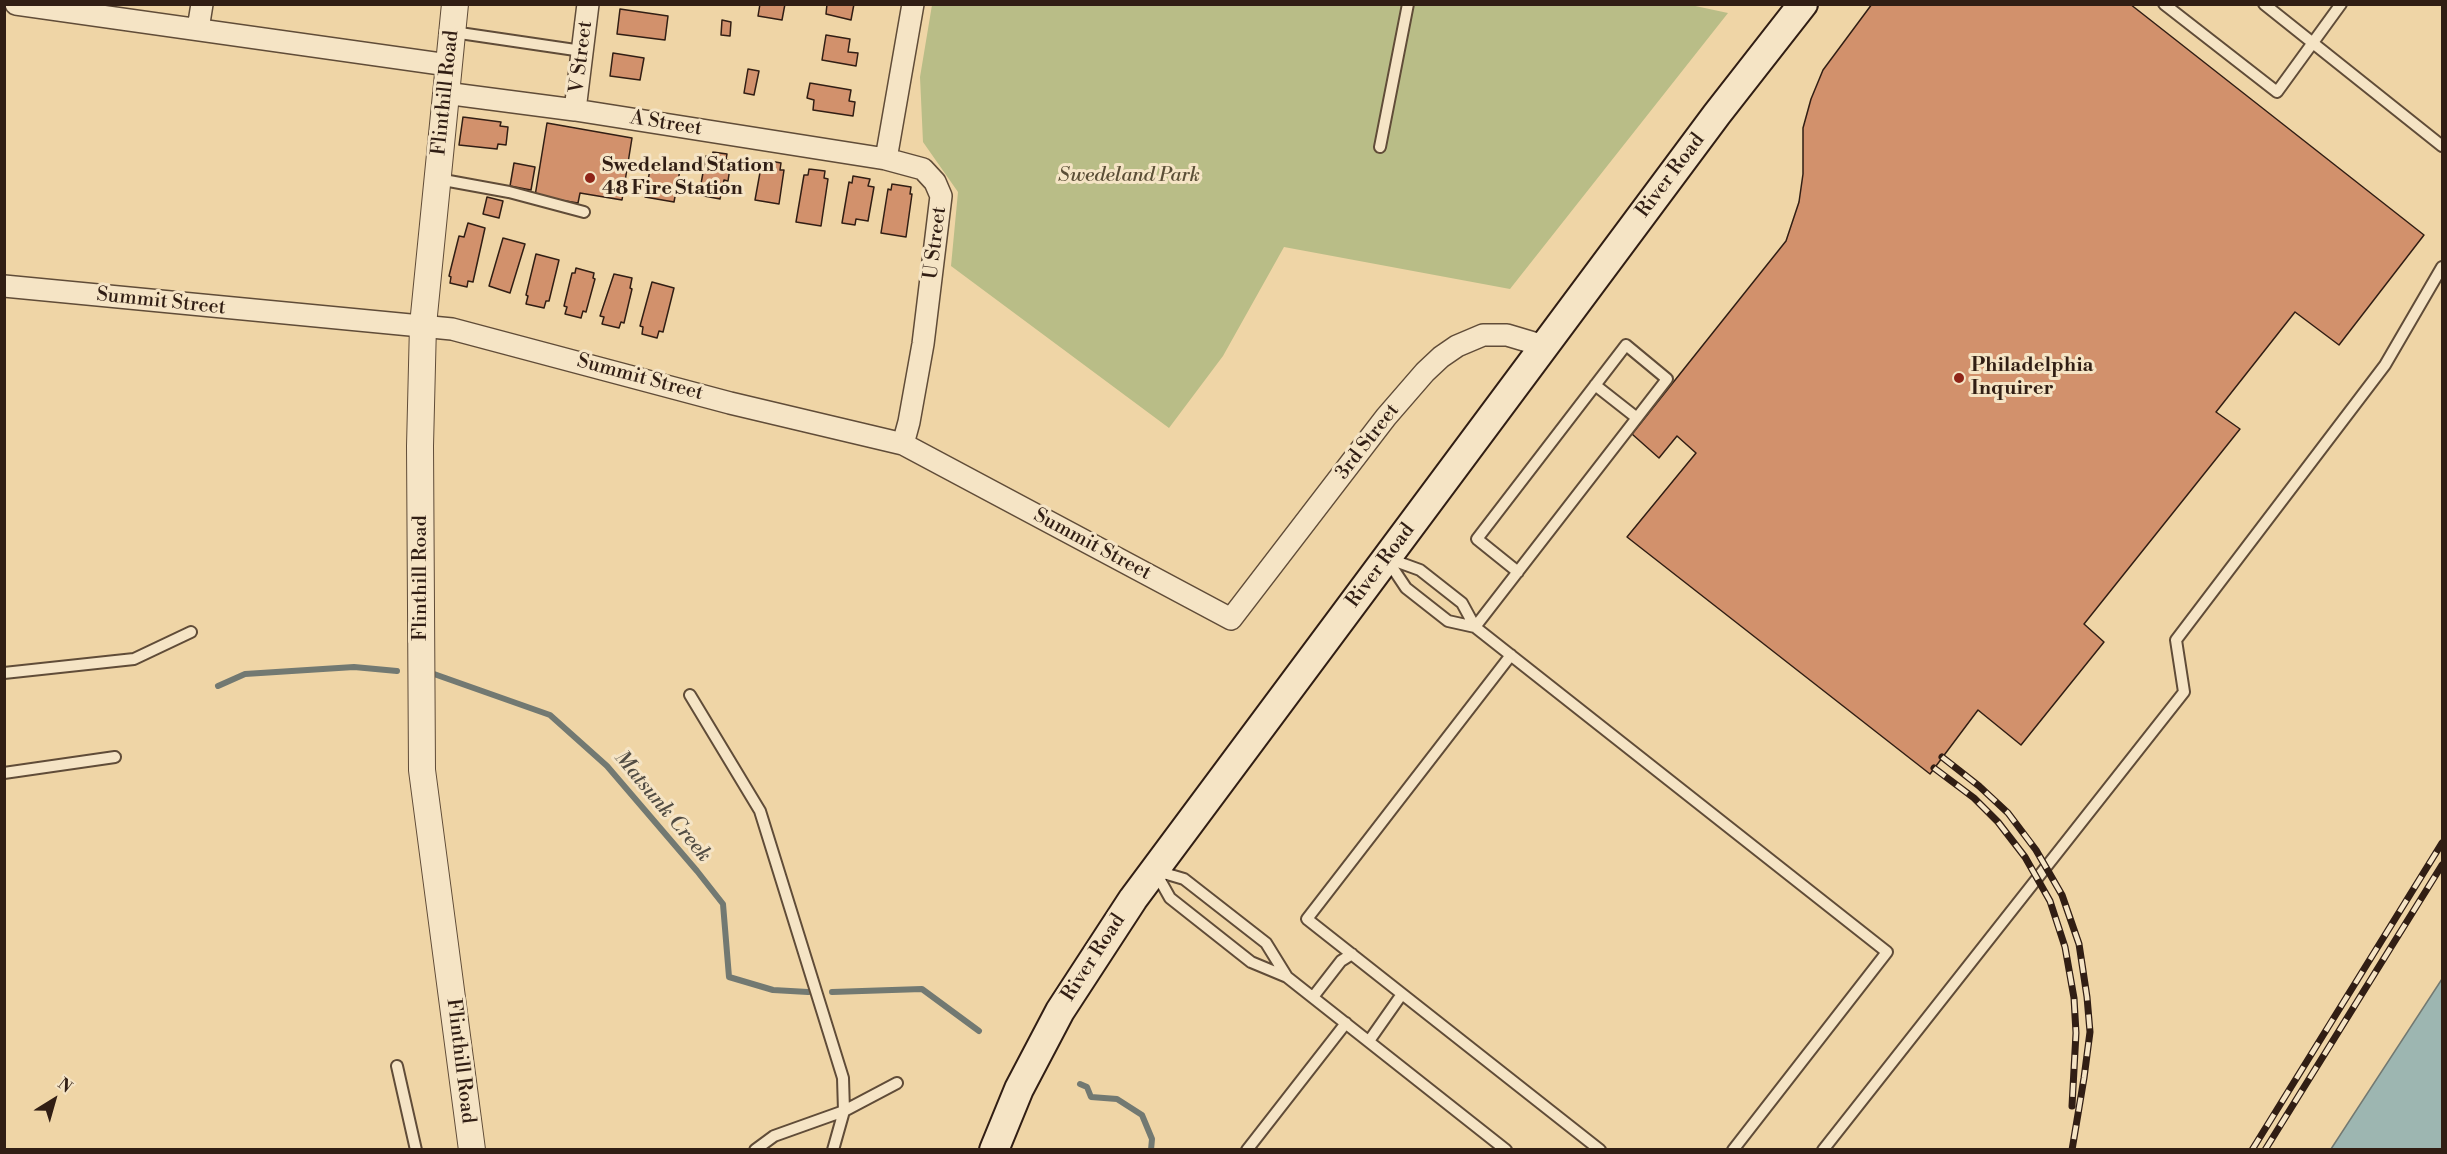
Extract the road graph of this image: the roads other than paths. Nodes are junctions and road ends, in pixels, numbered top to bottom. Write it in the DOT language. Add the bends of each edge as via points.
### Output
graph roads {
  1 [pos="16,4"];
  2 [pos="202,4"];
  3 [pos="456,4"];
  4 [pos="588,4"];
  5 [pos="914,4"];
  6 [pos="1408,4"];
  7 [pos="2164,4"];
  8 [pos="2264,4"];
  9 [pos="2341,4"];
  10 [pos="1793,7"];
  11 [pos="198,29"];
  12 [pos="453,32"];
  13 [pos="2313,42"];
  14 [pos="582,51"];
  15 [pos="448,65"];
  16 [pos="445,93"];
  17 [pos="575,110"];
  18 [pos="2442,146"];
  19 [pos="1380,147"];
  20 [pos="886,159"];
  21 [pos="438,179"];
  22 [pos="584,212"];
  23 [pos="2442,267"];
  24 [pos="4,286"];
  25 [pos="423,325"];
  26 [pos="1544,346"];
  27 [pos="1595,385"];
  28 [pos="1637,418"];
  29 [pos="903,444"];
  30 [pos="1387,558"];
  31 [pos="1518,572"];
  32 [pos="1231,619"];
  33 [pos="1475,627"];
  34 [pos="191,632"];
  35 [pos="1511,655"];
  36 [pos="4,673"];
  37 [pos="690,695"];
  38 [pos="115,757"];
  39 [pos="4,773"];
  40 [pos="1154,870"];
  41 [pos="1352,954"];
  42 [pos="1287,977"];
  43 [pos="1402,994"];
  44 [pos="1313,997"];
  45 [pos="1346,1023"];
  46 [pos="1369,1041"];
  47 [pos="397,1066"];
  48 [pos="897,1083"];
  49 [pos="844,1111"];
  50 [pos="993,1143"];
  51 [pos="416,1149"];
  52 [pos="472,1149"];
  53 [pos="755,1149"];
  54 [pos="833,1149"];
  55 [pos="1247,1149"];
  56 [pos="1506,1149"];
  57 [pos="1600,1149"];
  58 [pos="1733,1149"];
  59 [pos="1822,1149"];
  1 -- 11 [label="street"];
  2 -- 11 [label="street"];
  3 -- 12 [label="street, Flinthill Road"];
  4 -- 14 [label="street, V Street"];
  5 -- 20 [label="street"];
  6 -- 19 [label="lane"];
  7 -- 13 [label="lane" via="2277,92"];
  8 -- 13 [label="lane"];
  9 -- 13 [label="lane"];
  10 -- 26 [label="main road, River Road"];
  11 -- 15 [label="street"];
  12 -- 14 [label="lane"];
  12 -- 15 [label="street, Flinthill Road"];
  13 -- 18 [label="lane"];
  14 -- 17 [label="street, V Street"];
  15 -- 16 [label="street, Flinthill Road"];
  16 -- 17 [label="street, A Street"];
  16 -- 21 [label="street, Flinthill Road"];
  17 -- 20 [label="street, A Street"];
  20 -- 29 [label="street, U Street" via="923,169 942,196 923,344"];
  21 -- 22 [label="lane"];
  21 -- 25 [label="street, Flinthill Road"];
  23 -- 59 [label="lane" via="2385,365 2176,640 2184,692"];
  24 -- 25 [label="street, Summit Street"];
  25 -- 29 [label="street, Summit Street" via="452,329 729,403"];
  25 -- 52 [label="street, Flinthill Road" via="422,770"];
  26 -- 30 [label="main road, River Road"];
  26 -- 32 [label="street, 3rd Street" via="1507,335 1483,335 1441,357 1386,417"];
  27 -- 28 [label="lane"];
  27 -- 28 [label="lane" via="1626,345 1667,379"];
  27 -- 31 [label="lane" via="1476,539"];
  28 -- 31 [label="lane"];
  29 -- 32 [label="street, Summit Street"];
  30 -- 33 [label="lane" via="1420,570 1462,603"];
  30 -- 33 [label="lane" via="1406,588 1448,621"];
  30 -- 40 [label="main road, River Road"];
  31 -- 33 [label="lane"];
  33 -- 35 [label="lane"];
  34 -- 36 [label="lane" via="134,659"];
  35 -- 41 [label="lane" via="1307,919"];
  35 -- 58 [label="lane" via="1887,952"];
  37 -- 49 [label="lane" via="760,812 843,1078"];
  38 -- 39 [label="lane"];
  40 -- 42 [label="lane" via="1170,898 1251,962"];
  40 -- 42 [label="lane" via="1184,879 1266,943"];
  40 -- 50 [label="main road, River Road" via="1060,1011"];
  41 -- 43 [label="lane"];
  41 -- 44 [label="lane" via="1341,961"];
  42 -- 44 [label="lane"];
  43 -- 46 [label="lane"];
  43 -- 57 [label="lane"];
  44 -- 45 [label="lane"];
  45 -- 46 [label="lane"];
  45 -- 55 [label="lane"];
  46 -- 56 [label="lane"];
  47 -- 51 [label="lane"];
  48 -- 49 [label="lane"];
  49 -- 53 [label="lane" via="774,1136"];
  49 -- 54 [label="lane"];
}
